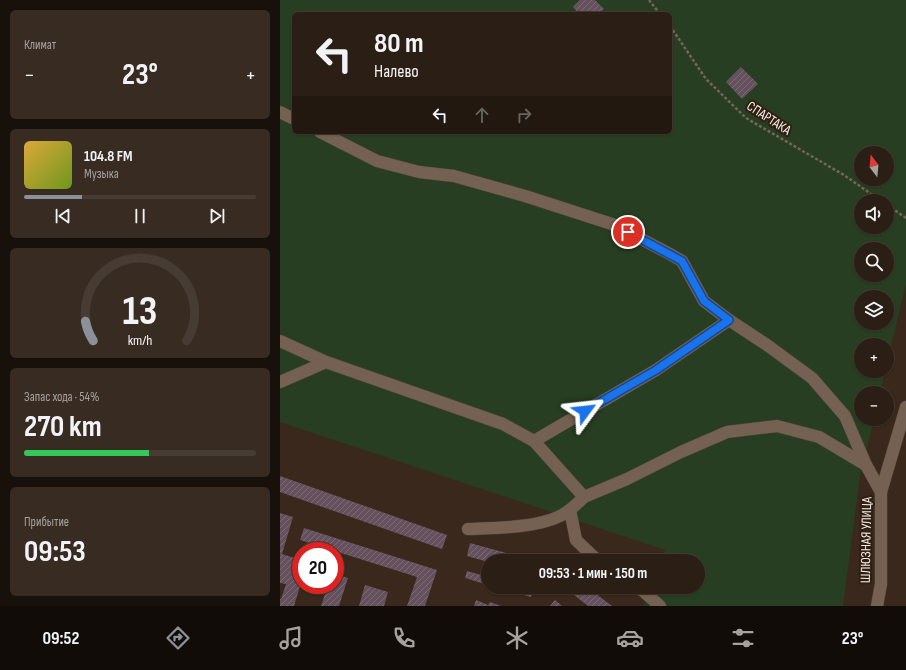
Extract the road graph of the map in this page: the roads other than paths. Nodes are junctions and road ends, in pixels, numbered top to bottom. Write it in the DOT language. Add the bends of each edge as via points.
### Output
graph roads {
  1 [pos="280,112"];
  2 [pos="292,118"];
  3 [pos="324,134"];
  4 [pos="729,320"];
  5 [pos="280,341"];
  6 [pos="326,362"];
  7 [pos="280,382"];
  8 [pos="906,406"];
  9 [pos="534,442"];
  10 [pos="866,465"];
  11 [pos="881,492"];
  12 [pos="584,497"];
  13 [pos="570,510"];
  14 [pos="468,529"];
  15 [pos="591,554"];
  16 [pos="646,594"];
  17 [pos="660,606"];
  18 [pos="877,606"];
  1 -- 2 [label="street"];
  3 -- 4 [label="street" via="377,161 419,172 454,176 614,225 682,261 704,301"];
  4 -- 9 [label="street" via="656,370"];
  4 -- 10 [label="street" via="812,378 845,416"];
  5 -- 6 [label="street"];
  6 -- 7 [label="street"];
  6 -- 9 [label="street" via="503,424"];
  8 -- 11 [label="street, ШЛЮЗНАЯ УЛИЦА"];
  9 -- 12 [label="street"];
  10 -- 11 [label="street"];
  10 -- 12 [label="street" via="819,437 777,426 727,432"];
  11 -- 18 [label="street, ШЛЮЗНАЯ УЛИЦА" via="881,584"];
  12 -- 13 [label="street"];
  13 -- 14 [label="street" via="559,517 537,523"];
  13 -- 15 [label="street" via="576,540"];
  16 -- 17 [label="street"];
}
